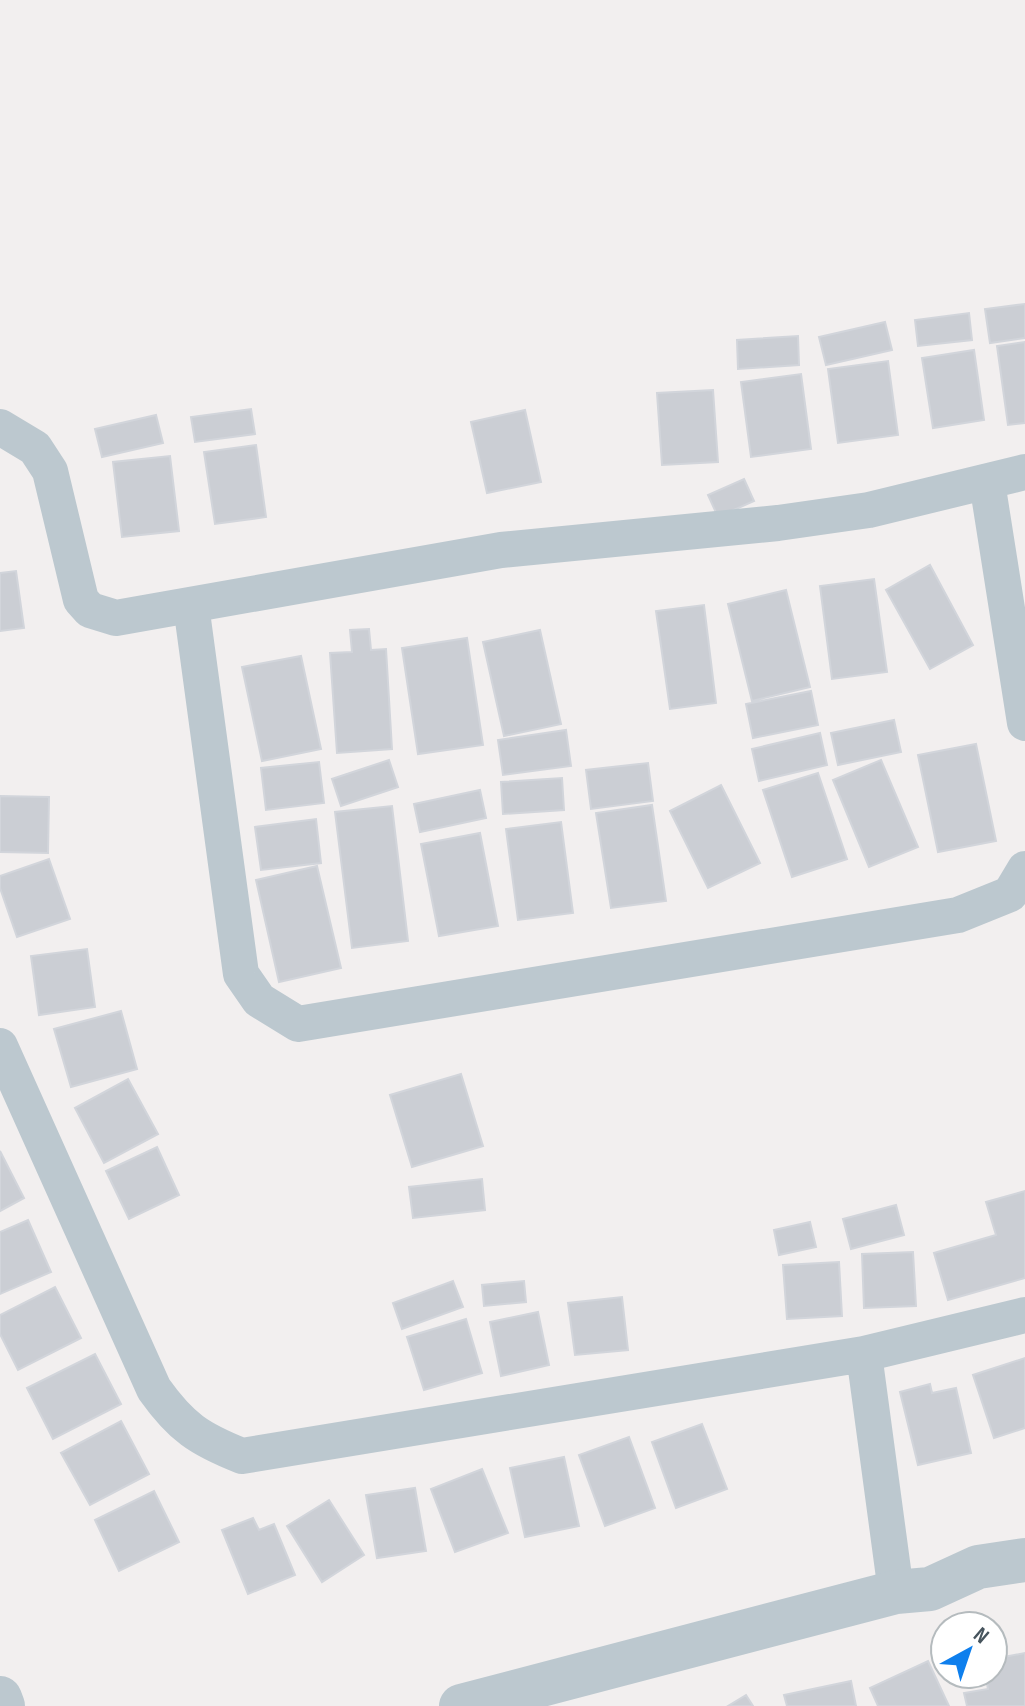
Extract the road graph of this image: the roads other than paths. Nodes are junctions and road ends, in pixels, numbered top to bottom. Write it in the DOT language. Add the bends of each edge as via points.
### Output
graph roads {
  1 [pos="0,427"];
  2 [pos="1025,472"];
  3 [pos="987,482"];
  4 [pos="191,605"];
  5 [pos="1025,723"];
  6 [pos="1025,869"];
  7 [pos="0,1046"];
  8 [pos="1025,1315"];
  9 [pos="864,1354"];
  10 [pos="1025,1560"];
  11 [pos="896,1592"];
  12 [pos="0,1698"];
  13 [pos="3,1706"];
  14 [pos="461,1706"];
  1 -- 4 [label="street" via="35,448 50,471 81,600 90,610 116,618"];
  2 -- 3 [label="street"];
  3 -- 4 [label="street" via="869,510 501,550"];
  3 -- 5 [label="street"];
  4 -- 6 [label="street" via="241,974 259,1000 298,1024 958,915 1010,894"];
  7 -- 9 [label="street" via="154,1389 174,1418 201,1440 242,1456"];
  8 -- 9 [label="street"];
  9 -- 11 [label="street"];
  10 -- 11 [label="street" via="978,1567 930,1589"];
  11 -- 14 [label="street"];
  12 -- 13 [label="street"];
}
